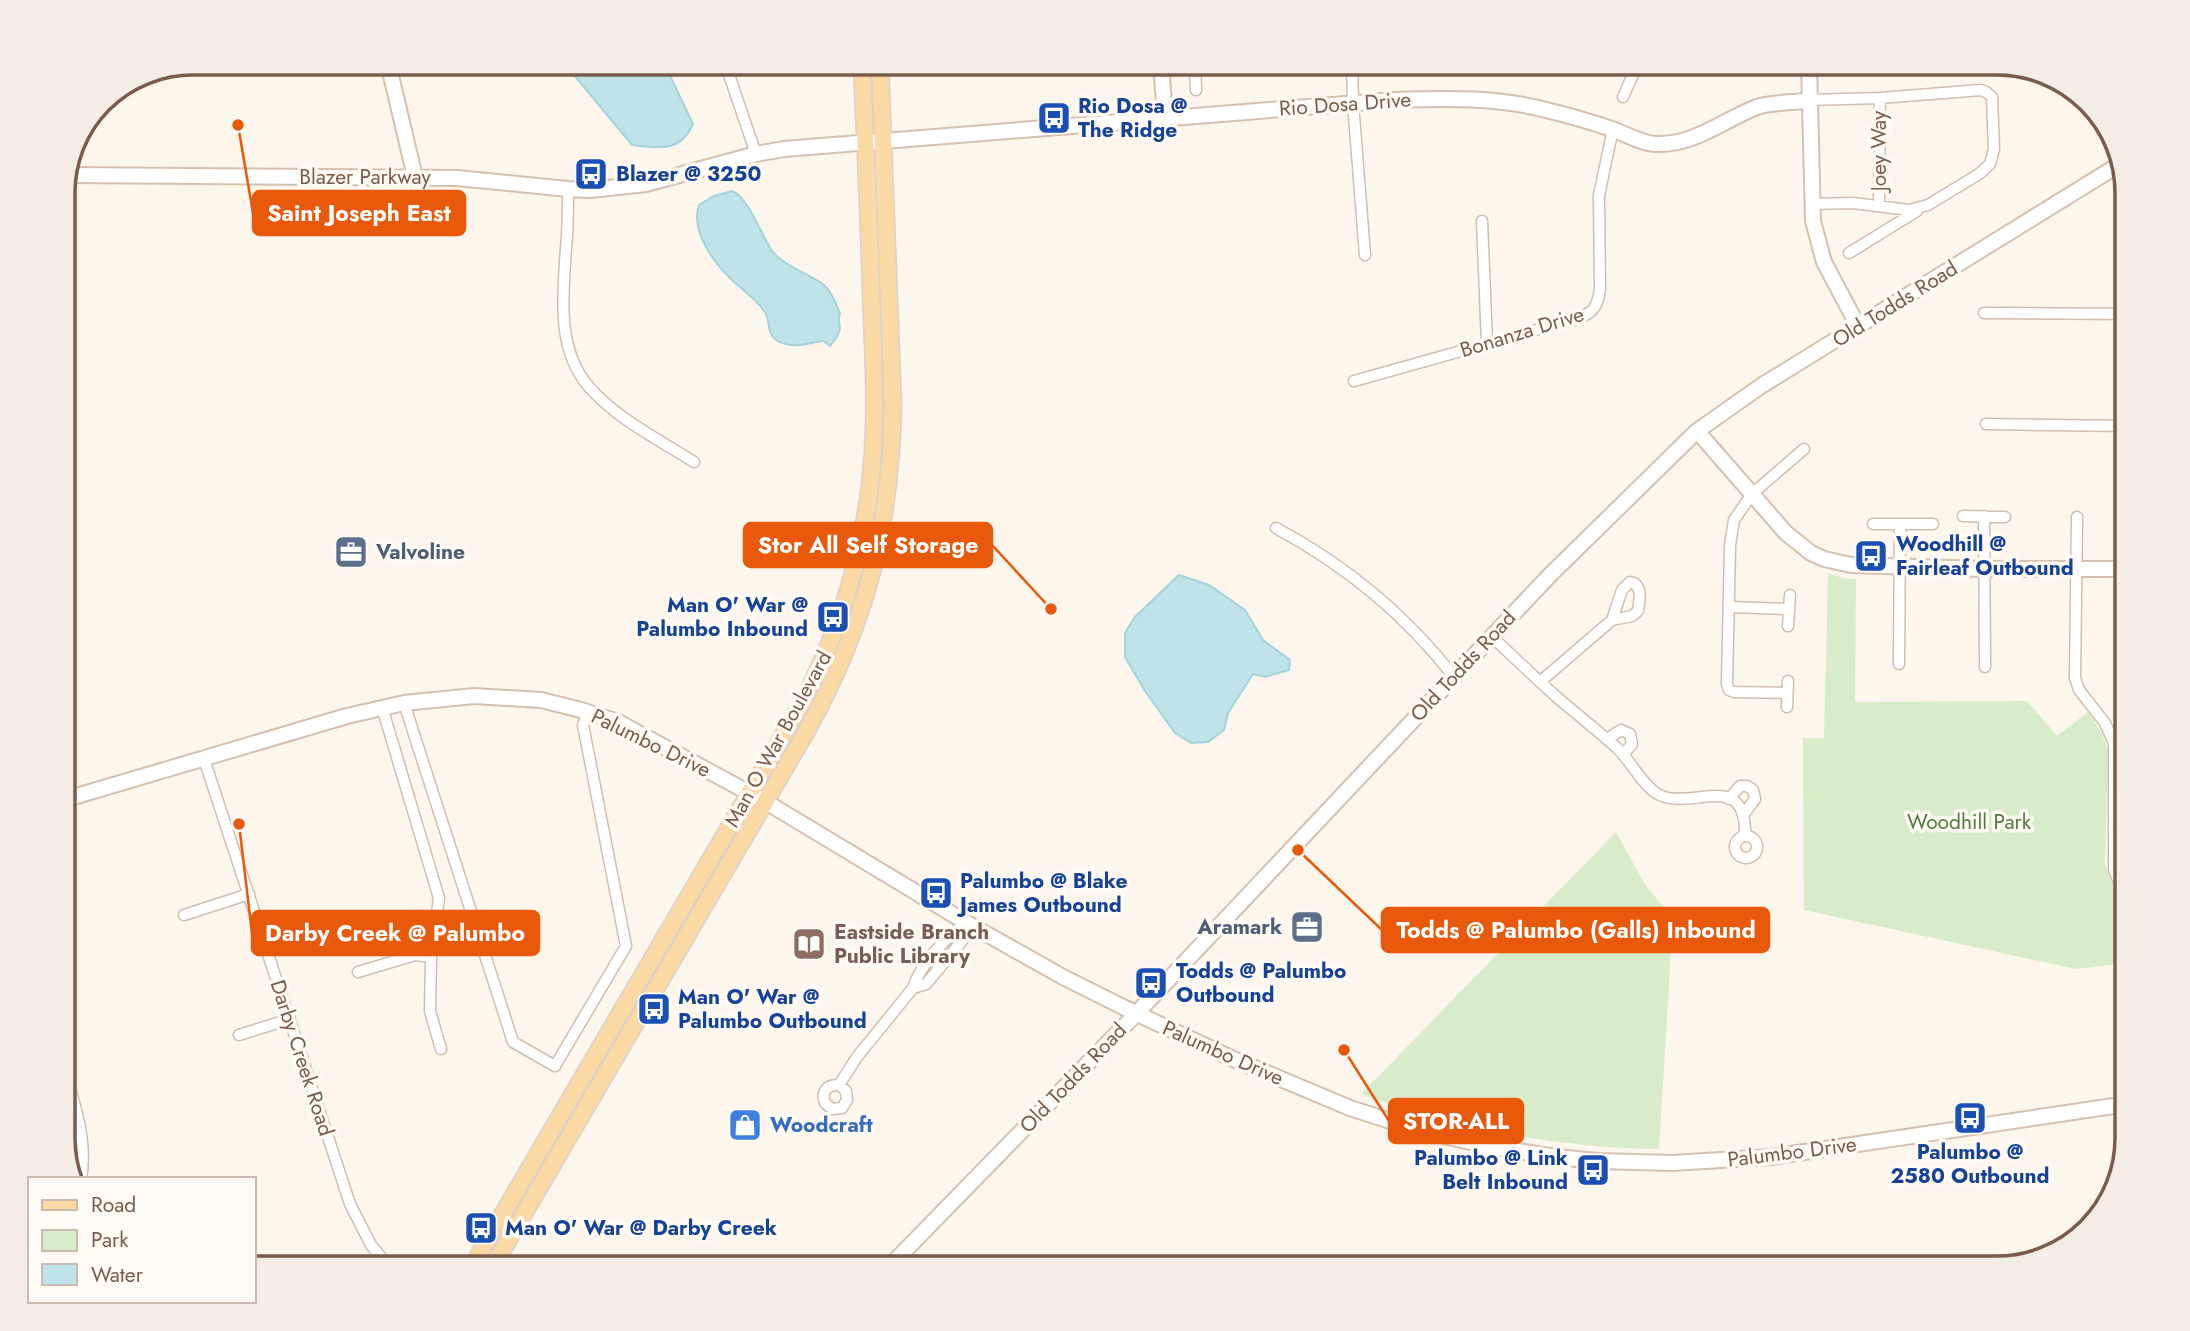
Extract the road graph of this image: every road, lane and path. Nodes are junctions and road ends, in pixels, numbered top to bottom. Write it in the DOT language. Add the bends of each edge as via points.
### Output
graph roads {
  1 [pos="391,75"];
  2 [pos="729,75"];
  3 [pos="863,75"];
  4 [pos="881,75"];
  5 [pos="1162,75"];
  6 [pos="1195,75"];
  7 [pos="1352,75"];
  8 [pos="1633,75"];
  9 [pos="1809,75"];
  10 [pos="1196,90"];
  11 [pos="1623,97"];
  12 [pos="1880,98"];
  13 [pos="1810,100"];
  14 [pos="1353,103"];
  15 [pos="1165,118"];
  16 [pos="1613,129"];
  17 [pos="884,141"];
  18 [pos="866,144"];
  19 [pos="756,154"];
  20 [pos="2112,170"];
  21 [pos="77,175"];
  22 [pos="415,177"];
  23 [pos="568,189"];
  24 [pos="1811,204"];
  25 [pos="1879,205"];
  26 [pos="1922,208"];
  27 [pos="1482,221"];
  28 [pos="1849,253"];
  29 [pos="1364,255"];
  30 [pos="1984,313"];
  31 [pos="2114,314"];
  32 [pos="1858,327"];
  33 [pos="1487,343"];
  34 [pos="1354,381"];
  35 [pos="1986,424"];
  36 [pos="2114,426"];
  37 [pos="1697,431"];
  38 [pos="1804,449"];
  39 [pos="694,462"];
  40 [pos="1752,494"];
  41 [pos="1963,516"];
  42 [pos="1984,516"];
  43 [pos="2005,517"];
  44 [pos="2077,517"];
  45 [pos="1873,524"];
  46 [pos="1900,524"];
  47 [pos="1933,524"];
  48 [pos="1276,528"];
  49 [pos="1899,567"];
  50 [pos="2077,568"];
  51 [pos="1983,569"];
  52 [pos="2114,569"];
  53 [pos="1790,596"];
  54 [pos="1730,607"];
  55 [pos="1789,609"];
  56 [pos="1612,620"];
  57 [pos="1788,626"];
  58 [pos="1492,636"];
  59 [pos="1899,664"];
  60 [pos="1985,667"];
  61 [pos="1454,677"];
  62 [pos="1541,681"];
  63 [pos="1787,681"];
  64 [pos="1787,694"];
  65 [pos="404,703"];
  66 [pos="382,707"];
  67 [pos="1787,707"];
  68 [pos="588,712"];
  69 [pos="1606,739"];
  70 [pos="1623,755"];
  71 [pos="204,760"];
  72 [pos="750,792"];
  73 [pos="76,796"];
  74 [pos="1729,799"];
  75 [pos="766,802"];
  76 [pos="1744,814"];
  77 [pos="1745,836"];
  78 [pos="2115,870"];
  79 [pos="249,894"];
  80 [pos="184,915"];
  81 [pos="967,923"];
  82 [pos="431,957"];
  83 [pos="358,972"];
  84 [pos="1136,1014"];
  85 [pos="290,1018"];
  86 [pos="239,1035"];
  87 [pos="441,1049"];
  88 [pos="839,1085"];
  89 [pos="2115,1106"];
  90 [pos="76,1112"];
  91 [pos="82,1175"];
  92 [pos="380,1256"];
  93 [pos="478,1256"];
  94 [pos="499,1256"];
  95 [pos="900,1256"];
  1 -- 22 [label="street"];
  2 -- 19 [label="street"];
  3 -- 18 [label="main road, Man O War Boulevard"];
  4 -- 17 [label="main road, Man O War Boulevard"];
  5 -- 15 [label="street"];
  6 -- 10 [label="street"];
  7 -- 14 [label="street"];
  8 -- 11 [label="street"];
  9 -- 13 [label="street"];
  12 -- 13 [label="street"];
  12 -- 25 [label="street, Joey Way"];
  12 -- 26 [label="street" via="1981,90 1992,97 1994,149 1990,164"];
  13 -- 16 [label="street, Rio Dosa Drive" via="1760,106 1675,144 1653,144"];
  13 -- 24 [label="street"];
  14 -- 15 [label="street, Rio Dosa Drive"];
  14 -- 16 [label="street, Rio Dosa Drive" via="1472,99 1547,110"];
  14 -- 29 [label="street"];
  15 -- 17 [label="street, Rio Dosa Drive"];
  16 -- 33 [label="street, Bonanza Drive" via="1600,195 1598,303 1594,310"];
  17 -- 18 [label="street, Rio Dosa Drive"];
  17 -- 75 [label="main road, Man O War Boulevard" via="893,407 881,538 866,598 840,666"];
  18 -- 19 [label="street, Blazer Parkway"];
  18 -- 72 [label="main road, Man O War Boulevard" via="875,402 864,524 832,639"];
  19 -- 23 [label="street, Blazer Parkway" via="646,184"];
  20 -- 32 [label="street, Old Todds Road"];
  21 -- 22 [label="street, Blazer Parkway"];
  22 -- 23 [label="street, Blazer Parkway"];
  23 -- 39 [label="street" via="562,310 577,368 603,400"];
  24 -- 25 [label="street"];
  24 -- 32 [label="street" via="1820,251"];
  25 -- 26 [label="street"];
  26 -- 28 [label="street"];
  27 -- 33 [label="street"];
  30 -- 31 [label="street"];
  32 -- 37 [label="street, Old Todds Road"];
  33 -- 34 [label="street, Bonanza Drive"];
  35 -- 36 [label="street"];
  37 -- 40 [label="street"];
  37 -- 58 [label="street, Old Todds Road"];
  38 -- 40 [label="street"];
  40 -- 49 [label="street" via="1786,533 1811,553 1851,565"];
  40 -- 54 [label="street" via="1732,529"];
  41 -- 42 [label="street"];
  42 -- 43 [label="street"];
  42 -- 51 [label="street"];
  44 -- 50 [label="street"];
  45 -- 46 [label="street"];
  46 -- 47 [label="street"];
  46 -- 49 [label="street"];
  48 -- 61 [label="street" via="1371,591 1420,635"];
  49 -- 51 [label="street"];
  49 -- 59 [label="street"];
  50 -- 51 [label="street"];
  50 -- 52 [label="street"];
  50 -- 78 [label="street" via="2075,678 2114,743"];
  51 -- 60 [label="street"];
  53 -- 55 [label="street"];
  54 -- 55 [label="street"];
  54 -- 64 [label="street" via="1729,690"];
  55 -- 57 [label="street"];
  56 -- 62 [label="street"];
  58 -- 61 [label="street, Old Todds Road"];
  58 -- 62 [label="street"];
  61 -- 84 [label="street, Old Todds Road"];
  62 -- 69 [label="street"];
  63 -- 64 [label="street"];
  64 -- 67 [label="street"];
  65 -- 66 [label="street, Palumbo Drive"];
  65 -- 68 [label="street, Palumbo Drive" via="494,696"];
  65 -- 68 [label="street" via="513,1042 555,1066 626,946 583,725"];
  66 -- 71 [label="street, Palumbo Drive"];
  66 -- 82 [label="street" via="439,898"];
  68 -- 72 [label="street, Palumbo Drive" via="618,722"];
  69 -- 70 [label="street"];
  69 -- 70 [label="street" via="1621,730 1630,734 1632,744"];
  70 -- 74 [label="street" via="1662,796"];
  71 -- 73 [label="street, Palumbo Drive"];
  71 -- 79 [label="street, Darby Creek Road"];
  72 -- 75 [label="street, Palumbo Drive"];
  72 -- 93 [label="main road, Man O War Boulevard"];
  74 -- 76 [label="street"];
  74 -- 76 [label="street" via="1740,786 1753,790 1755,799"];
  75 -- 81 [label="street, Palumbo Drive"];
  75 -- 94 [label="main road, Man O War Boulevard"];
  76 -- 77 [label="street"];
  79 -- 80 [label="street"];
  79 -- 85 [label="street, Darby Creek Road"];
  81 -- 84 [label="street, Palumbo Drive"];
  81 -- 88 [label="street" via="955,950 926,984 913,988"];
  82 -- 83 [label="street" via="415,955"];
  82 -- 87 [label="street" via="430,1011"];
  84 -- 89 [label="street, Palumbo Drive" via="1278,1079 1384,1120 1487,1146 1597,1161 1672,1163 1771,1157"];
  84 -- 95 [label="street, Old Todds Road"];
  85 -- 86 [label="street"];
  85 -- 92 [label="street, Darby Creek Road" via="354,1212"];
  90 -- 91 [label="street" via="83,1138"];
}
